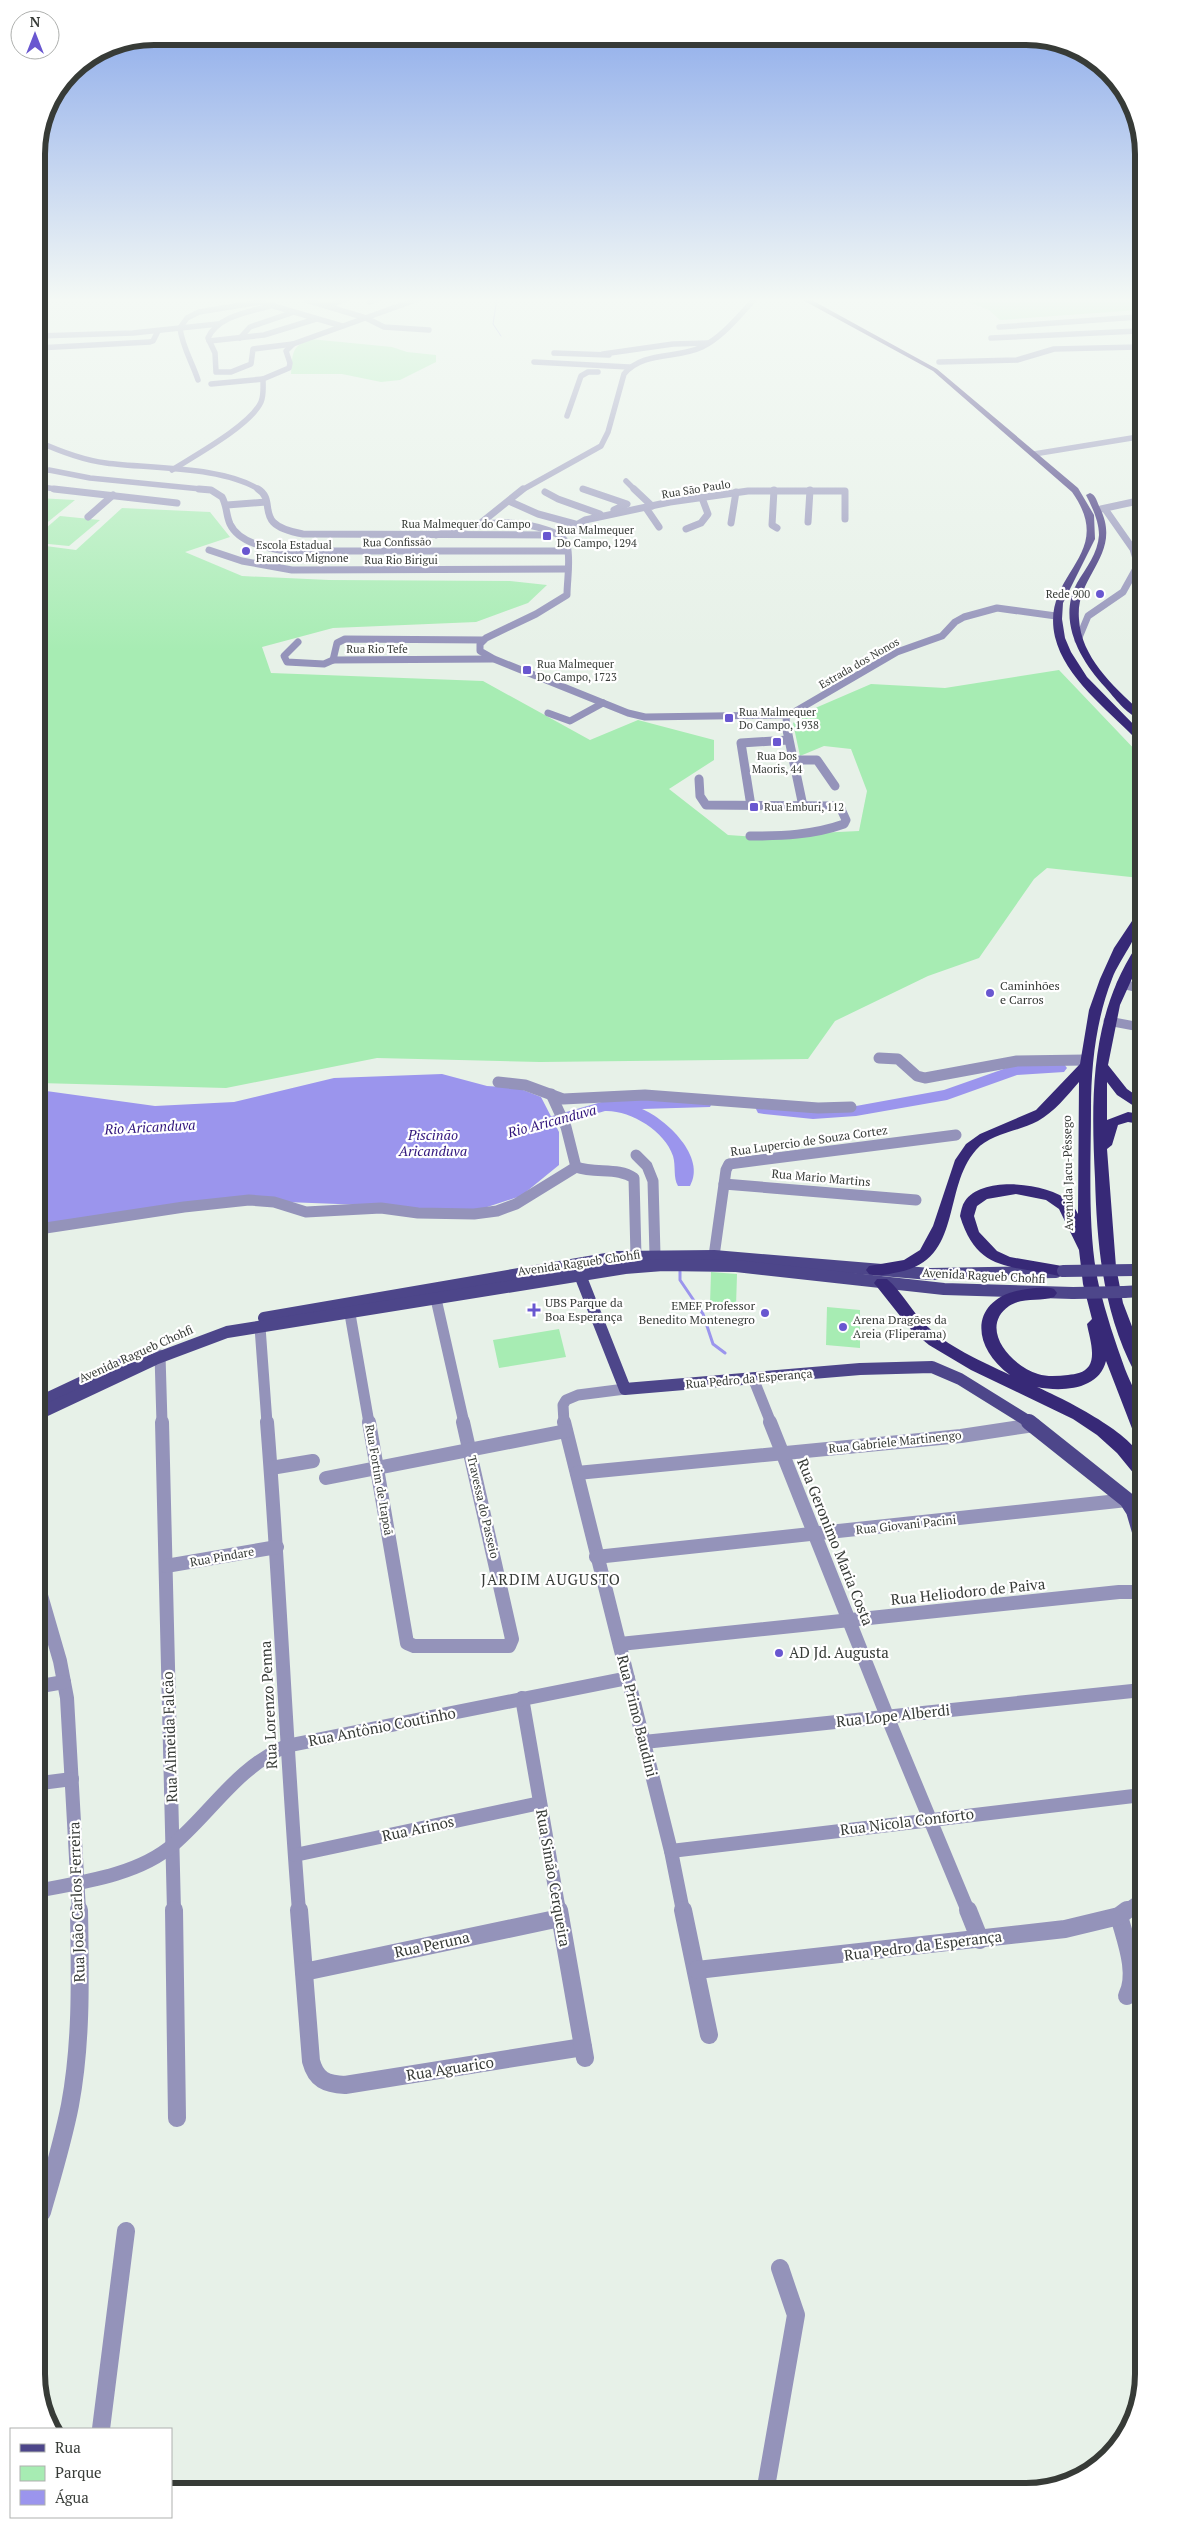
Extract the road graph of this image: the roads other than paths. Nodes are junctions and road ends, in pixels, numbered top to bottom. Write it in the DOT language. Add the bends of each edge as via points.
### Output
graph roads {
  1 [pos="248,416"];
  2 [pos="613,416"];
  3 [pos="991,416"];
  4 [pos="1003,427"];
  5 [pos="1135,437"];
  6 [pos="45,444"];
  7 [pos="1037,445"];
  8 [pos="1040,455"];
  9 [pos="145,468"];
  10 [pos="172,470"];
  11 [pos="45,471"];
  12 [pos="626,481"];
  13 [pos="128,482"];
  14 [pos="45,487"];
  15 [pos="582,489"];
  16 [pos="774,490"];
  17 [pos="810,490"];
  18 [pos="546,492"];
  19 [pos="736,492"];
  20 [pos="111,497"];
  21 [pos="702,498"];
  22 [pos="266,502"];
  23 [pos="511,502"];
  24 [pos="1135,502"];
  25 [pos="177,503"];
  26 [pos="226,505"];
  27 [pos="649,507"];
  28 [pos="1102,509"];
  29 [pos="496,512"];
  30 [pos="600,514"];
  31 [pos="88,517"];
  32 [pos="845,519"];
  33 [pos="585,520"];
  34 [pos="509,522"];
  35 [pos="808,522"];
  36 [pos="479,523"];
  37 [pos="731,523"];
  38 [pos="575,524"];
  39 [pos="659,527"];
  40 [pos="777,528"];
  41 [pos="686,529"];
  42 [pos="549,533"];
  43 [pos="398,535"];
  44 [pos="436,535"];
  45 [pos="559,535"];
  46 [pos="327,536"];
  47 [pos="209,550"];
  48 [pos="566,551"];
  49 [pos="486,552"];
  50 [pos="323,553"];
  51 [pos="395,553"];
  52 [pos="1135,556"];
  53 [pos="484,569"];
  54 [pos="565,570"];
  55 [pos="317,571"];
  56 [pos="1135,571"];
  57 [pos="1056,616"];
  58 [pos="483,640"];
  59 [pos="1078,640"];
  60 [pos="298,642"];
  61 [pos="494,659"];
  62 [pos="333,660"];
  63 [pos="603,703"];
  64 [pos="1135,711"];
  65 [pos="548,713"];
  66 [pos="786,716"];
  67 [pos="1135,732"];
  68 [pos="788,740"];
  69 [pos="793,760"];
  70 [pos="699,779"];
  71 [pos="835,786"];
  72 [pos="751,806"];
  73 [pos="803,806"];
  74 [pos="750,836"];
  75 [pos="1135,924"];
  76 [pos="1135,958"];
  77 [pos="1120,984"];
  78 [pos="1135,987"];
  79 [pos="1108,1021"];
  80 [pos="1135,1026"];
  81 [pos="879,1058"];
  82 [pos="1085,1063"];
  83 [pos="1101,1065"];
  84 [pos="498,1082"];
  85 [pos="551,1094"];
  86 [pos="1135,1101"];
  87 [pos="851,1107"];
  88 [pos="1135,1118"];
  89 [pos="956,1135"];
  90 [pos="1100,1150"];
  91 [pos="636,1155"];
  92 [pos="576,1167"];
  93 [pos="724,1184"];
  94 [pos="916,1200"];
  95 [pos="45,1228"];
  96 [pos="1085,1250"];
  97 [pos="636,1256"];
  98 [pos="655,1256"];
  99 [pos="714,1256"];
  100 [pos="1135,1269"];
  101 [pos="1063,1272"];
  102 [pos="580,1275"];
  103 [pos="878,1276"];
  104 [pos="1135,1291"];
  105 [pos="1048,1293"];
  106 [pos="436,1299"];
  107 [pos="350,1314"];
  108 [pos="1099,1317"];
  109 [pos="260,1327"];
  110 [pos="1135,1353"];
  111 [pos="160,1356"];
  112 [pos="752,1378"];
  113 [pos="625,1389"];
  114 [pos="45,1400"];
  115 [pos="567,1400"];
  116 [pos="45,1411"];
  117 [pos="1135,1415"];
  118 [pos="1034,1425"];
  119 [pos="566,1431"];
  120 [pos="470,1451"];
  121 [pos="783,1454"];
  122 [pos="313,1461"];
  123 [pos="1135,1463"];
  124 [pos="271,1468"];
  125 [pos="377,1469"];
  126 [pos="577,1473"];
  127 [pos="326,1478"];
  128 [pos="1127,1500"];
  129 [pos="1135,1514"];
  130 [pos="816,1535"];
  131 [pos="277,1547"];
  132 [pos="596,1557"];
  133 [pos="166,1566"];
  134 [pos="1135,1592"];
  135 [pos="45,1611"];
  136 [pos="849,1621"];
  137 [pos="620,1644"];
  138 [pos="408,1645"];
  139 [pos="628,1678"];
  140 [pos="64,1682"];
  141 [pos="45,1685"];
  142 [pos="1135,1691"];
  143 [pos="522,1698"];
  144 [pos="887,1716"];
  145 [pos="644,1742"];
  146 [pos="286,1746"];
  147 [pos="72,1779"];
  148 [pos="45,1782"];
  149 [pos="1135,1796"];
  150 [pos="540,1803"];
  151 [pos="930,1819"];
  152 [pos="173,1845"];
  153 [pos="671,1851"];
  154 [pos="295,1855"];
  155 [pos="79,1882"];
  156 [pos="45,1889"];
  157 [pos="1135,1905"];
  158 [pos="1119,1916"];
  159 [pos="560,1918"];
  160 [pos="980,1940"];
  161 [pos="697,1970"];
  162 [pos="304,1972"];
  163 [pos="1128,1996"];
  164 [pos="709,2035"];
  165 [pos="584,2052"];
  166 [pos="318,2079"];
  167 [pos="177,2118"];
  168 [pos="45,2202"];
  169 [pos="126,2231"];
  170 [pos="780,2268"];
  171 [pos="100,2428"];
  172 [pos="767,2483"];
  1 -- 10 [label="street"];
  2 -- 29 [label="street" via="601,446 524,488"];
  3 -- 4 [label="highway"];
  4 -- 8 [label="highway"];
  4 -- 8 [label="highway" via="1012,430"];
  5 -- 8 [label="street"];
  6 -- 9 [label="street, Rua Malmequer do Campo" via="79,458"];
  7 -- 8 [label="highway"];
  8 -- 28 [label="highway" via="1071,476"];
  8 -- 57 [label="highway" via="1075,490 1092,522 1089,544 1062,592"];
  9 -- 10 [label="street, Rua Malmequer do Campo"];
  9 -- 13 [label="street"];
  10 -- 22 [label="street, Rua Malmequer do Campo" via="241,479 259,489"];
  11 -- 13 [label="street"];
  12 -- 27 [label="street"];
  13 -- 20 [label="street"];
  13 -- 26 [label="street" via="211,490 222,497"];
  14 -- 20 [label="street"];
  15 -- 30 [label="street" via="627,504"];
  16 -- 17 [label="street, Rua São Paulo"];
  16 -- 19 [label="street, Rua São Paulo"];
  16 -- 40 [label="street" via="771,520"];
  17 -- 32 [label="street, Rua São Paulo" via="847,492"];
  17 -- 35 [label="street"];
  18 -- 30 [label="street" via="554,498"];
  19 -- 21 [label="street, Rua São Paulo"];
  19 -- 37 [label="street"];
  20 -- 25 [label="street"];
  20 -- 31 [label="street"];
  21 -- 27 [label="street, Rua São Paulo"];
  21 -- 41 [label="street" via="708,514 701,523"];
  22 -- 26 [label="street"];
  22 -- 46 [label="street, Rua Malmequer do Campo" via="269,518 278,527"];
  23 -- 38 [label="street" via="538,514"];
  24 -- 28 [label="street"];
  26 -- 50 [label="street, Rua Confissão" via="234,530 256,543 286,551"];
  27 -- 33 [label="street, Rua São Paulo"];
  27 -- 39 [label="street"];
  28 -- 52 [label="street"];
  28 -- 59 [label="highway" via="1104,537 1101,550 1076,597 1073,617"];
  29 -- 34 [label="street"];
  29 -- 36 [label="street"];
  30 -- 33 [label="street"];
  33 -- 38 [label="street, Rua São Paulo"];
  34 -- 36 [label="street"];
  34 -- 42 [label="street"];
  36 -- 44 [label="street"];
  38 -- 45 [label="street, Rua São Paulo"];
  42 -- 44 [label="street, Rua Malmequer do Campo"];
  42 -- 45 [label="street, Rua Malmequer do Campo"];
  43 -- 44 [label="street, Rua Malmequer do Campo"];
  43 -- 46 [label="street, Rua Malmequer do Campo"];
  43 -- 51 [label="street"];
  45 -- 48 [label="street" via="566,541"];
  46 -- 50 [label="street"];
  47 -- 55 [label="street, Rua Rio Birigui" via="256,565"];
  48 -- 49 [label="street, Rua Confissão"];
  48 -- 54 [label="street"];
  49 -- 51 [label="street, Rua Confissão"];
  49 -- 53 [label="street"];
  50 -- 51 [label="street, Rua Confissão"];
  50 -- 55 [label="street"];
  53 -- 54 [label="street, Rua Rio Birigui"];
  53 -- 55 [label="street, Rua Rio Birigui"];
  54 -- 58 [label="street" via="568,592 565,597"];
  56 -- 59 [label="street" via="1123,592 1088,616"];
  57 -- 66 [label="street, Estrada dos Nonos" via="997,608 964,617 937,639 898,652"];
  57 -- 67 [label="highway" via="1061,639 1074,666"];
  58 -- 61 [label="street" via="480,651"];
  58 -- 62 [label="street, Rua Rio Tefe" via="342,639 337,643"];
  59 -- 64 [label="highway" via="1098,674"];
  60 -- 62 [label="street" via="284,656 287,662 327,664"];
  61 -- 62 [label="street, Rua Rio Tefe"];
  61 -- 63 [label="street"];
  63 -- 65 [label="street" via="570,721"];
  63 -- 66 [label="street" via="645,716"];
  66 -- 68 [label="street"];
  68 -- 69 [label="street"];
  68 -- 72 [label="street" via="741,743"];
  69 -- 71 [label="street" via="817,760"];
  69 -- 73 [label="street"];
  70 -- 72 [label="street" via="700,796 706,805"];
  72 -- 73 [label="street"];
  73 -- 74 [label="street" via="838,807 845,823 808,834"];
  75 -- 82 [label="highway, Avenida Jacu-Pêssego" via="1123,940 1109,970 1094,1016"];
  76 -- 77 [label="highway"];
  77 -- 78 [label="street"];
  77 -- 79 [label="highway"];
  79 -- 80 [label="street"];
  79 -- 83 [label="highway"];
  81 -- 82 [label="street" via="898,1059 917,1076 925,1078 1018,1061"];
  82 -- 96 [label="highway, Avenida Jacu-Pêssego"];
  82 -- 103 [label="highway" via="1050,1106 1033,1118 984,1138 971,1147 955,1176 936,1237 925,1253 911,1263"];
  83 -- 86 [label="highway" via="1122,1092"];
  83 -- 90 [label="highway" via="1098,1105"];
  84 -- 85 [label="street" via="525,1085"];
  85 -- 87 [label="street" via="568,1099 645,1095 812,1108"];
  85 -- 92 [label="street" via="566,1128"];
  88 -- 90 [label="highway" via="1112,1122 1106,1144"];
  89 -- 93 [label="street, Rua Lupercio de Souza Cortez" via="731,1163 726,1166"];
  90 -- 110 [label="highway" via="1106,1254 1114,1296"];
  91 -- 98 [label="street" via="647,1166 653,1181"];
  92 -- 95 [label="street" via="516,1204 498,1211 474,1214 418,1214 381,1208 306,1212 274,1202 249,1200"];
  92 -- 97 [label="street" via="590,1172 625,1172 634,1178"];
  93 -- 94 [label="street, Rua Mario Martins"];
  93 -- 99 [label="street, Rua Lupercio de Souza Cortez"];
  96 -- 101 [label="highway" via="1065,1205 1044,1193 995,1189 974,1201 968,1210 970,1229 992,1255 1010,1262 1048,1266"];
  96 -- 108 [label="highway, Avenida Jacu-Pêssego"];
  97 -- 98 [label="main road, Avenida Ragueb Chohfi"];
  97 -- 102 [label="main road" via="620,1262 587,1266"];
  97 -- 114 [label="main road, Avenida Ragueb Chohfi" via="592,1260 218,1326 168,1343"];
  98 -- 99 [label="main road, Avenida Ragueb Chohfi"];
  99 -- 103 [label="main road, Avenida Ragueb Chohfi" via="804,1262"];
  100 -- 101 [label="main road, Avenida Ragueb Chohfi, bridge"];
  101 -- 103 [label="main road, Avenida Ragueb Chohfi"];
  102 -- 103 [label="main road, Avenida Ragueb Chohfi" via="624,1268 699,1265"];
  102 -- 106 [label="main road, Avenida Ragueb Chohfi"];
  102 -- 113 [label="main road"];
  103 -- 105 [label="main road, Avenida Ragueb Chohfi" via="954,1290"];
  103 -- 123 [label="highway" via="918,1327 932,1338 983,1369 1085,1418 1124,1449"];
  104 -- 105 [label="main road, Avenida Ragueb Chohfi, bridge"];
  105 -- 108 [label="highway" via="1006,1300 994,1311 988,1324 993,1348 1001,1360 1031,1379 1065,1382 1091,1374 1098,1364 1095,1324"];
  106 -- 107 [label="main road, Avenida Ragueb Chohfi"];
  106 -- 120 [label="street, Travessa do Passeio"];
  107 -- 109 [label="main road, Avenida Ragueb Chohfi"];
  107 -- 125 [label="street, Rua Fortim de Itapoã"];
  108 -- 117 [label="highway, Avenida Jacu-Pêssego"];
  109 -- 111 [label="main road, Avenida Ragueb Chohfi" via="209,1337"];
  109 -- 124 [label="street, Rua Lorenzo Penna"];
  111 -- 116 [label="main road, Avenida Ragueb Chohfi"];
  111 -- 133 [label="street, Rua Almeida Falcão"];
  112 -- 113 [label="main road, Rua Pedro da Esperança"];
  112 -- 118 [label="main road, Rua Pedro da Esperança" via="932,1367 960,1379"];
  112 -- 121 [label="street, Rua Geronimo Maria Costa"];
  113 -- 115 [label="street, Rua Pedro da Esperança" via="585,1394"];
  115 -- 119 [label="street, Rua Primo Baudini" via="562,1405"];
  118 -- 121 [label="street, Rua Gabriele Martinengo" via="961,1436"];
  118 -- 128 [label="main road"];
  119 -- 120 [label="street"];
  119 -- 126 [label="street, Rua Primo Baudini"];
  120 -- 125 [label="street"];
  120 -- 138 [label="street, Travessa do Passeio" via="512,1642 506,1646"];
  121 -- 126 [label="street, Rua Gabriele Martinengo"];
  121 -- 130 [label="street, Rua Geronimo Maria Costa"];
  122 -- 124 [label="street"];
  124 -- 131 [label="street, Rua Lorenzo Penna"];
  125 -- 127 [label="street"];
  125 -- 138 [label="street, Rua Fortim de Itapoã"];
  126 -- 132 [label="street, Rua Primo Baudini"];
  128 -- 129 [label="main road"];
  128 -- 130 [label="street, Rua Giovani Pacini"];
  130 -- 132 [label="street, Rua Giovani Pacini"];
  130 -- 136 [label="street, Rua Geronimo Maria Costa"];
  131 -- 133 [label="street, Rua Pindare"];
  131 -- 146 [label="street, Rua Lorenzo Penna"];
  132 -- 137 [label="street, Rua Primo Baudini"];
  133 -- 152 [label="street, Rua Almeida Falcão"];
  134 -- 136 [label="street, Rua Heliodoro de Paiva"];
  135 -- 140 [label="street, Rua João Carlos Ferreira"];
  136 -- 137 [label="street, Rua Heliodoro de Paiva"];
  136 -- 144 [label="street, Rua Geronimo Maria Costa"];
  137 -- 139 [label="street, Rua Primo Baudini"];
  139 -- 143 [label="street, Rua Antônio Coutinho"];
  139 -- 145 [label="street, Rua Primo Baudini"];
  140 -- 141 [label="street"];
  140 -- 147 [label="street, Rua João Carlos Ferreira"];
  142 -- 144 [label="street, Rua Lope Alberdi"];
  143 -- 146 [label="street, Rua Antônio Coutinho"];
  143 -- 150 [label="street, Rua Simão Cerqueira"];
  144 -- 145 [label="street, Rua Lope Alberdi"];
  144 -- 151 [label="street, Rua Geronimo Maria Costa"];
  145 -- 153 [label="street, Rua Primo Baudini"];
  146 -- 152 [label="street, Rua Antônio Coutinho" via="252,1763 236,1777"];
  146 -- 154 [label="street, Rua Lorenzo Penna"];
  147 -- 148 [label="street"];
  147 -- 155 [label="street, Rua João Carlos Ferreira"];
  149 -- 151 [label="street, Rua Nicola Conforto"];
  150 -- 154 [label="street, Rua Arinos"];
  150 -- 159 [label="street, Rua Simão Cerqueira"];
  151 -- 153 [label="street, Rua Nicola Conforto"];
  151 -- 160 [label="street, Rua Geronimo Maria Costa"];
  152 -- 155 [label="street, Rua Antônio Coutinho" via="157,1857"];
  152 -- 167 [label="street, Rua Almeida Falcão"];
  153 -- 161 [label="street, Rua Primo Baudini"];
  154 -- 162 [label="street, Rua Lorenzo Penna"];
  155 -- 156 [label="street, Rua Antônio Coutinho"];
  155 -- 168 [label="street, Rua João Carlos Ferreira" via="80,2000 74,2082 58,2161"];
  157 -- 158 [label="street, Rua Pedro da Esperança"];
  158 -- 160 [label="street, Rua Pedro da Esperança" via="1065,1929"];
  158 -- 163 [label="street" via="1132,1981"];
  159 -- 162 [label="street, Rua Peruna"];
  159 -- 165 [label="street, Rua Simão Cerqueira"];
  160 -- 161 [label="street, Rua Pedro da Esperança"];
  161 -- 164 [label="street, Rua Primo Baudini"];
  162 -- 166 [label="street, Rua Lorenzo Penna" via="311,2064"];
  165 -- 166 [label="street, Rua Aguarico" via="345,2085"];
  169 -- 171 [label="street"];
  170 -- 172 [label="street" via="796,2316"];
}
